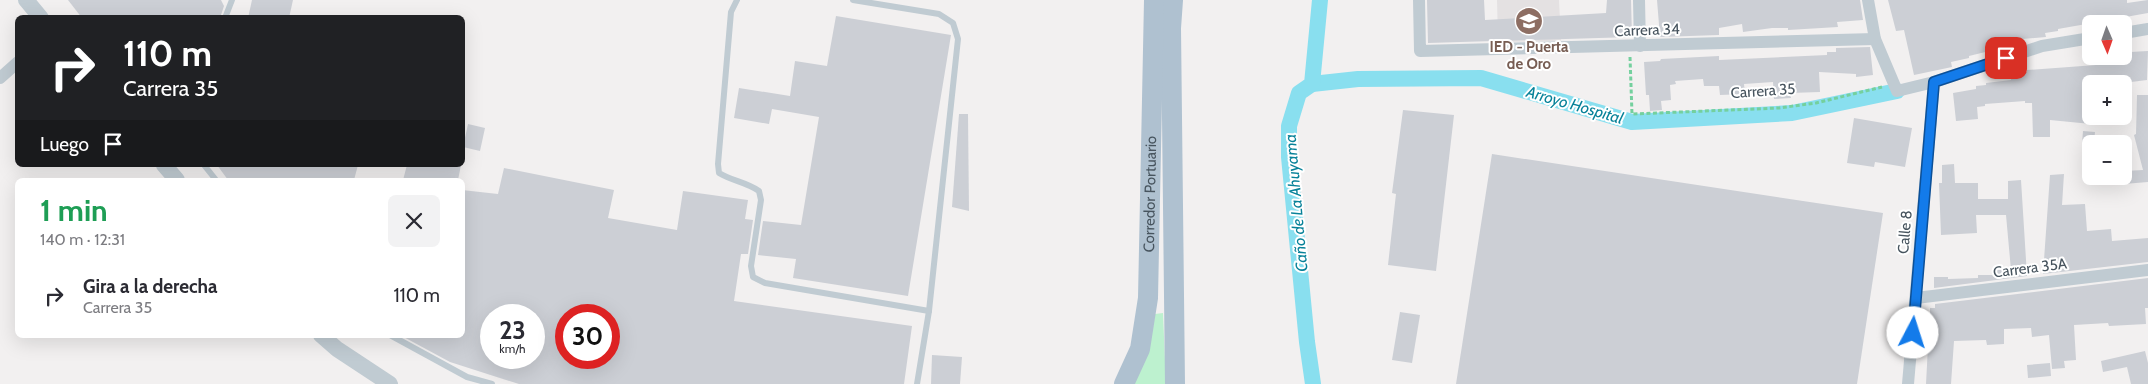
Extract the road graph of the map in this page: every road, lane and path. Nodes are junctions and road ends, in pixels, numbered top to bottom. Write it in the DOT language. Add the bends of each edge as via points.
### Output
graph roads {
  1 [pos="26,0"];
  2 [pos="232,0"];
  3 [pos="737,0"];
  4 [pos="852,0"];
  5 [pos="1154,0"];
  6 [pos="1173,0"];
  7 [pos="1419,0"];
  8 [pos="1639,0"];
  9 [pos="1868,0"];
  10 [pos="38,15"];
  11 [pos="227,15"];
  12 [pos="2148,29"];
  13 [pos="2132,32"];
  14 [pos="1875,39"];
  15 [pos="2082,39"];
  16 [pos="1635,46"];
  17 [pos="15,65"];
  18 [pos="0,78"];
  19 [pos="1934,82"];
  20 [pos="1896,88"];
  21 [pos="166,167"];
  22 [pos="206,167"];
  23 [pos="175,178"];
  24 [pos="214,178"];
  25 [pos="2148,270"];
  26 [pos="1916,298"];
  27 [pos="929,311"];
  28 [pos="324,338"];
  29 [pos="396,338"];
  30 [pos="390,384"];
  31 [pos="492,384"];
  32 [pos="918,384"];
  33 [pos="1124,384"];
  34 [pos="1175,384"];
  35 [pos="1908,384"];
  1 -- 10 [label="street"];
  2 -- 11 [label="lane"];
  3 -- 27 [label="lane" via="731,12 718,164 719,172 724,176 759,190 761,200 753,277 765,284"];
  4 -- 27 [label="lane" via="938,14 953,23 958,39"];
  5 -- 33 [label="main road, Corredor Portuario" via="1148,298 1140,348"];
  6 -- 34 [label="main road, Corredor Portuario"];
  7 -- 16 [label="street, Carrera 34" via="1420,51"];
  8 -- 16 [label="street"];
  9 -- 14 [label="street"];
  12 -- 13 [label="street"];
  14 -- 16 [label="street, Carrera 34"];
  14 -- 20 [label="street"];
  15 -- 19 [label="street" via="2042,46"];
  16 -- 20 [label="path, Carrera 35" via="1632,114 1779,108"];
  17 -- 18 [label="street"];
  19 -- 20 [label="street"];
  19 -- 26 [label="street, Calle 8"];
  21 -- 23 [label="street"];
  22 -- 24 [label="lane"];
  25 -- 26 [label="street, Carrera 35A"];
  26 -- 35 [label="street, Calle 8"];
  27 -- 32 [label="lane"];
  28 -- 30 [label="street"];
  29 -- 31 [label="lane" via="467,377"];
}
